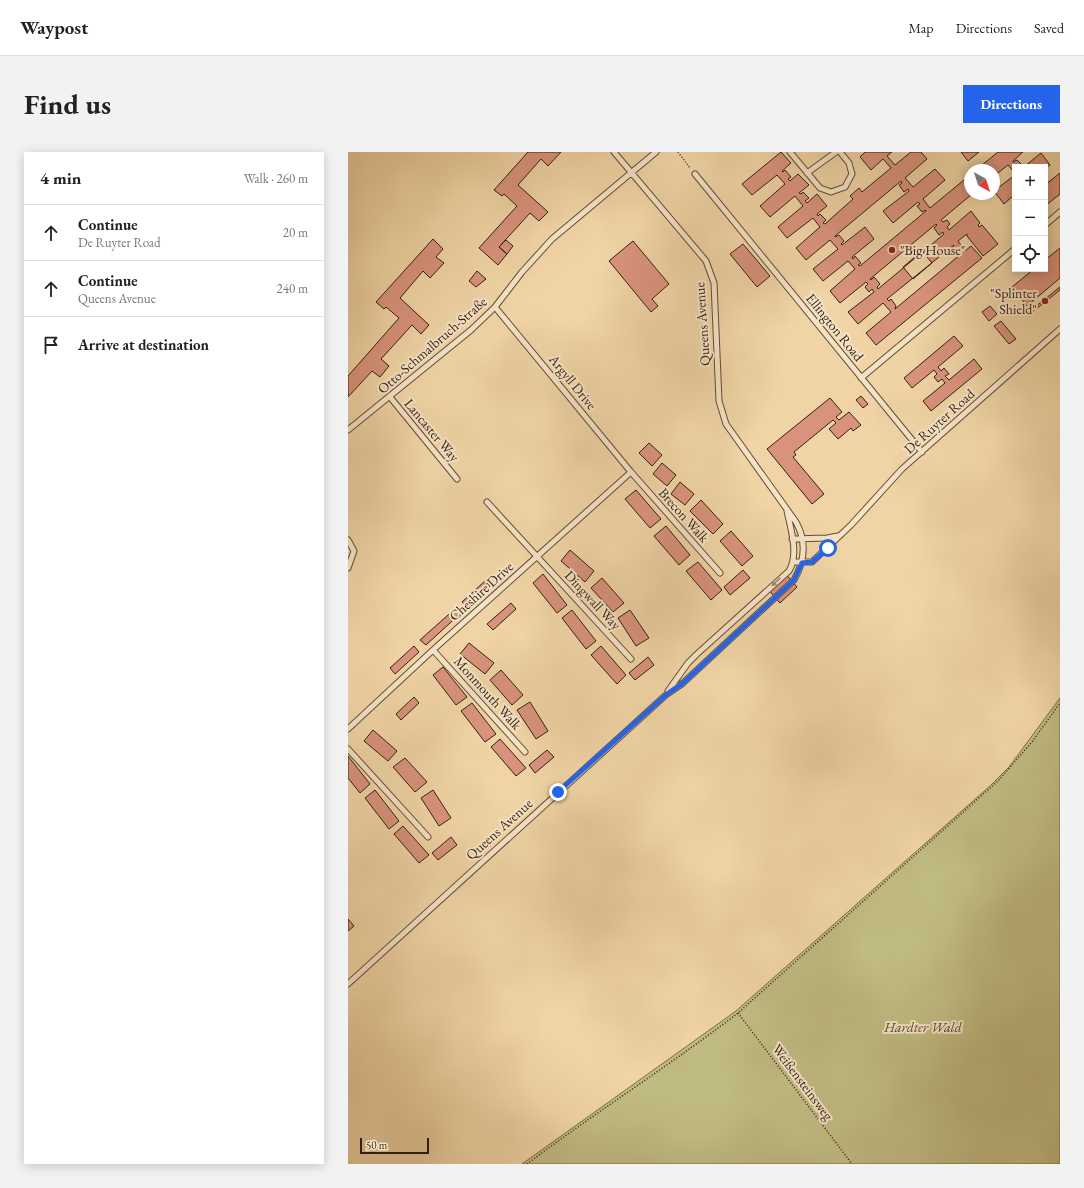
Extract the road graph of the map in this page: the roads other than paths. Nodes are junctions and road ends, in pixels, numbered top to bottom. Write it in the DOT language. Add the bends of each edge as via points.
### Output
graph roads {
  1 [pos="614,152"];
  2 [pos="656,152"];
  3 [pos="790,152"];
  4 [pos="836,152"];
  5 [pos="840,152"];
  6 [pos="631,173"];
  7 [pos="807,173"];
  8 [pos="695,174"];
  9 [pos="1060,212"];
  10 [pos="1048,222"];
  11 [pos="1012,252"];
  12 [pos="496,307"];
  13 [pos="1060,329"];
  14 [pos="861,378"];
  15 [pos="390,397"];
  16 [pos="348,430"];
  17 [pos="922,452"];
  18 [pos="631,472"];
  19 [pos="457,479"];
  20 [pos="487,502"];
  21 [pos="786,508"];
  22 [pos="838,536"];
  23 [pos="792,539"];
  24 [pos="802,539"];
  25 [pos="348,540"];
  26 [pos="537,557"];
  27 [pos="793,562"];
  28 [pos="802,563"];
  29 [pos="348,568"];
  30 [pos="720,572"];
  31 [pos="433,650"];
  32 [pos="631,659"];
  33 [pos="667,694"];
  34 [pos="348,729"];
  35 [pos="348,749"];
  36 [pos="525,752"];
  37 [pos="428,837"];
  38 [pos="348,984"];
  1 -- 6 [label="lane, Queens Avenue"];
  2 -- 6 [label="lane, Otto-Schmalbruch-Straße"];
  3 -- 7 [label="lane"];
  4 -- 7 [label="lane"];
  5 -- 7 [label="lane" via="849,163 852,174 845,187 831,192 820,188"];
  6 -- 12 [label="lane, Otto-Schmalbruch-Straße" via="552,239 522,272"];
  6 -- 21 [label="lane, Queens Avenue" via="706,261 714,283 719,401 726,424"];
  8 -- 14 [label="lane, Ellington Road"];
  9 -- 10 [label="lane"];
  11 -- 14 [label="lane, Ellington Road"];
  12 -- 15 [label="lane, Otto-Schmalbruch-Straße"];
  12 -- 18 [label="lane, Argyll Drive"];
  13 -- 17 [label="lane, De Ruyter Road"];
  14 -- 17 [label="lane"];
  15 -- 16 [label="lane, Otto-Schmalbruch-Straße"];
  15 -- 19 [label="lane, Lancaster Way"];
  17 -- 22 [label="lane, De Ruyter Road" via="902,469"];
  18 -- 26 [label="lane, Cheshire Drive"];
  18 -- 30 [label="lane, Brecon Walk"];
  20 -- 26 [label="lane, Dingwall Way"];
  21 -- 23 [label="lane, Queens Avenue"];
  21 -- 24 [label="lane, Queens Avenue" via="796,522"];
  22 -- 24 [label="lane"];
  22 -- 28 [label="lane, De Ruyter Road" via="812,562"];
  23 -- 24 [label="lane"];
  23 -- 27 [label="lane, Queens Avenue"];
  24 -- 28 [label="lane, Queens Avenue"];
  25 -- 29 [label="lane" via="354,551"];
  26 -- 31 [label="lane, Cheshire Drive"];
  26 -- 32 [label="lane, Dingwall Way"];
  27 -- 28 [label="lane"];
  27 -- 33 [label="lane, Queens Avenue, one-way" via="788,571 688,663"];
  28 -- 33 [label="lane, Queens Avenue" via="794,580 683,683"];
  31 -- 34 [label="lane, Cheshire Drive"];
  31 -- 36 [label="lane, Monmouth Walk"];
  33 -- 38 [label="lane, Queens Avenue"];
  35 -- 37 [label="lane"];
}
